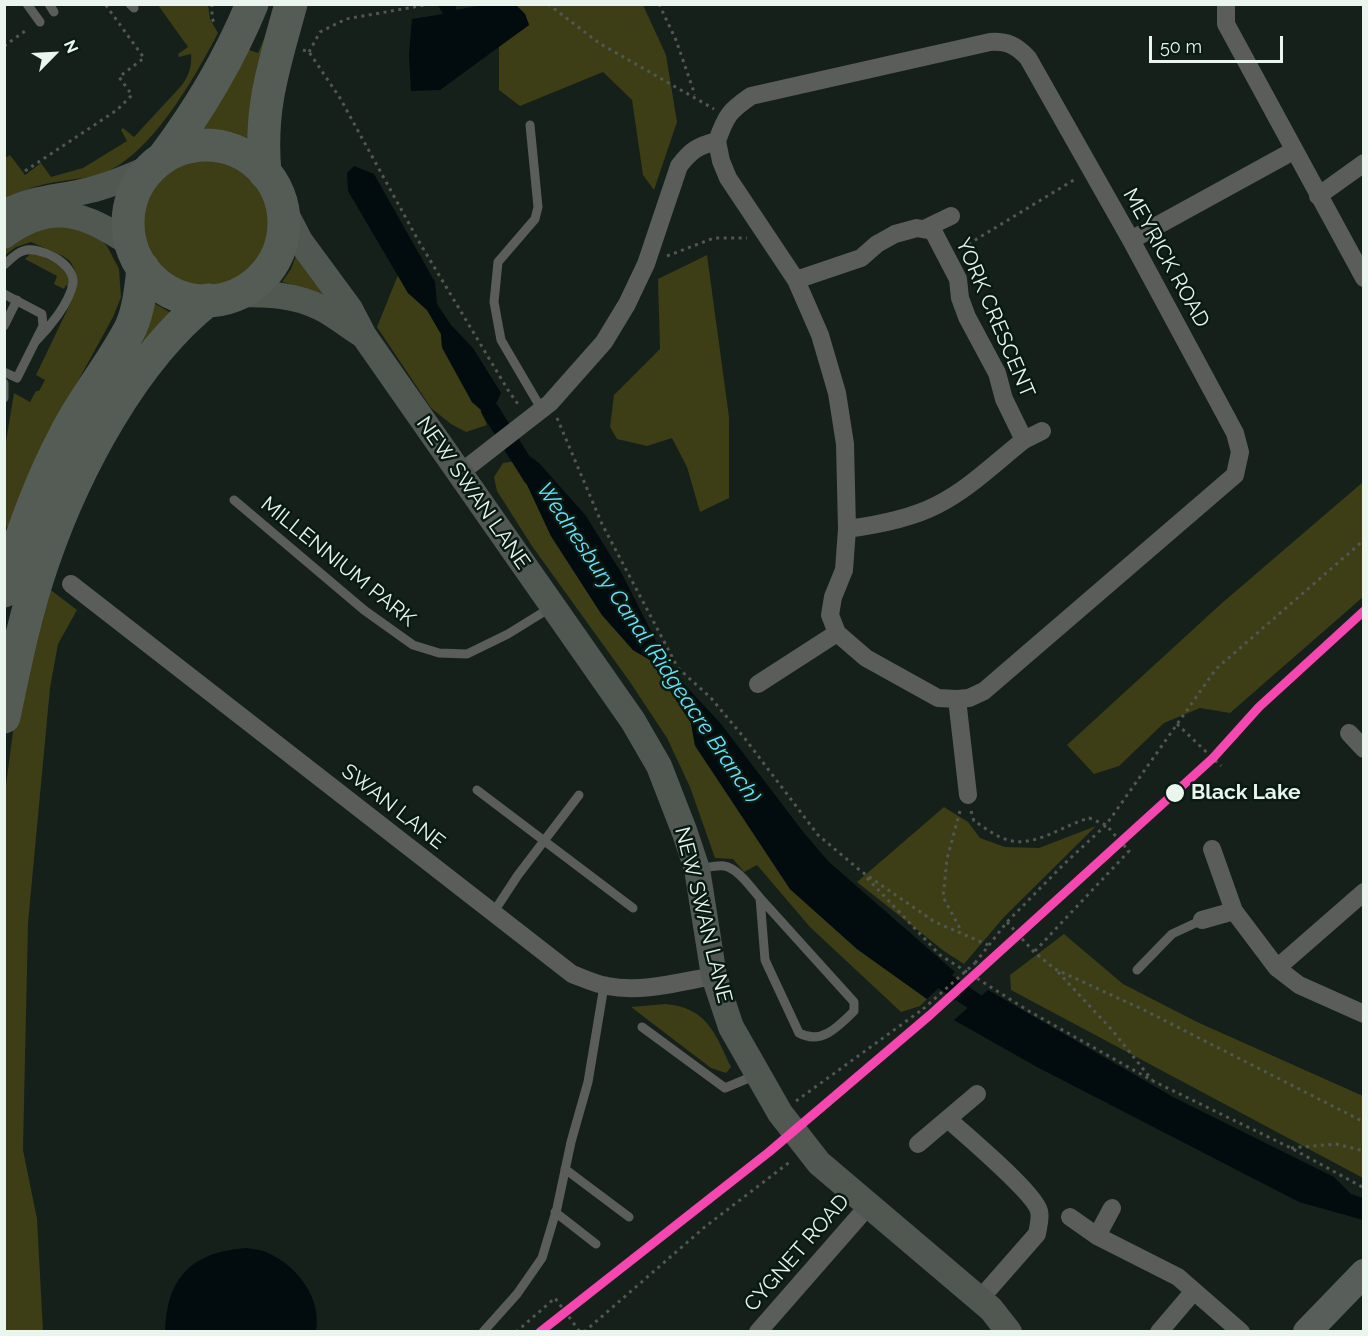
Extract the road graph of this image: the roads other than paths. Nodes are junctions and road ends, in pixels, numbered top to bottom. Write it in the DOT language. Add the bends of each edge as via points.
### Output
graph roads {
  1 [pos="27,4"];
  2 [pos="252,4"];
  3 [pos="291,4"];
  4 [pos="1226,4"];
  5 [pos="40,22"];
  6 [pos="530,125"];
  7 [pos="717,141"];
  8 [pos="1293,151"];
  9 [pos="157,162"];
  10 [pos="1364,163"];
  11 [pos="265,172"];
  12 [pos="1318,196"];
  13 [pos="282,206"];
  14 [pos="951,216"];
  15 [pos="6,228"];
  16 [pos="924,229"];
  17 [pos="1131,240"];
  18 [pos="137,256"];
  19 [pos="4,265"];
  20 [pos="1364,278"];
  21 [pos="796,280"];
  22 [pos="4,294"];
  23 [pos="222,297"];
  24 [pos="17,300"];
  25 [pos="4,326"];
  26 [pos="364,336"];
  27 [pos="35,342"];
  28 [pos="4,372"];
  29 [pos="4,383"];
  30 [pos="4,398"];
  31 [pos="537,414"];
  32 [pos="1042,431"];
  33 [pos="1024,440"];
  34 [pos="460,473"];
  35 [pos="234,500"];
  36 [pos="847,529"];
  37 [pos="71,584"];
  38 [pos="4,591"];
  39 [pos="552,606"];
  40 [pos="837,633"];
  41 [pos="758,684"];
  42 [pos="957,699"];
  43 [pos="4,717"];
  44 [pos="1349,733"];
  45 [pos="1364,749"];
  46 [pos="477,790"];
  47 [pos="579,795"];
  48 [pos="968,799"];
  49 [pos="545,840"];
  50 [pos="1212,849"];
  51 [pos="696,869"];
  52 [pos="1364,892"];
  53 [pos="760,898"];
  54 [pos="633,908"];
  55 [pos="1234,911"];
  56 [pos="493,913"];
  57 [pos="1202,920"];
  58 [pos="1277,968"];
  59 [pos="1137,970"];
  60 [pos="714,976"];
  61 [pos="604,986"];
  62 [pos="1364,1014"];
  63 [pos="642,1027"];
  64 [pos="758,1074"];
  65 [pos="977,1094"];
  66 [pos="948,1119"];
  67 [pos="918,1144"];
  68 [pos="565,1169"];
  69 [pos="870,1205"];
  70 [pos="1112,1208"];
  71 [pos="555,1212"];
  72 [pos="629,1217"];
  73 [pos="1070,1217"];
  74 [pos="1097,1236"];
  75 [pos="596,1244"];
  76 [pos="1364,1273"];
  77 [pos="1194,1291"];
  78 [pos="980,1299"];
  79 [pos="483,1332"];
  80 [pos="758,1332"];
  81 [pos="1009,1332"];
  82 [pos="1159,1332"];
  83 [pos="1241,1332"];
  84 [pos="1306,1332"];
  1 -- 5 [label="lane"];
  2 -- 9 [label="highway" via="217,77"];
  3 -- 11 [label="highway" via="269,79 263,123"];
  4 -- 8 [label="street" via="1226,24"];
  6 -- 31 [label="lane" via="538,207 535,219 498,262 494,302 501,340"];
  7 -- 17 [label="street, MEYRICK ROAD" via="726,116 751,96 1004,41 1018,47 1028,58"];
  7 -- 21 [label="street" via="728,178"];
  7 -- 31 [label="street" via="698,146 679,166 646,264 627,304 604,342"];
  8 -- 12 [label="street"];
  8 -- 17 [label="street"];
  9 -- 11 [label="highway" via="188,147 215,145 239,153"];
  9 -- 15 [label="main road" via="113,185 27,202"];
  9 -- 18 [label="highway" via="139,183 131,201 128,222"];
  10 -- 12 [label="street"];
  11 -- 13 [label="highway"];
  12 -- 20 [label="street"];
  13 -- 23 [label="highway" via="283,230 275,257 256,282"];
  13 -- 26 [label="main road, NEW SWAN LANE" via="300,241 350,309"];
  14 -- 16 [label="street"];
  15 -- 18 [label="main road" via="68,213 89,219"];
  16 -- 21 [label="street, YORK CRESCENT" via="895,234 861,258"];
  16 -- 33 [label="street, YORK CRESCENT" via="933,231 948,256 967,317 997,372 1004,399"];
  17 -- 42 [label="street, MEYRICK ROAD" via="1235,433 1240,452 1235,475 984,691"];
  18 -- 23 [label="highway" via="153,279 176,294 191,299"];
  18 -- 38 [label="highway" via="140,296 132,325 64,437 31,510"];
  19 -- 27 [label="lane" via="32,249 68,267 72,274 71,288 54,324"];
  21 -- 36 [label="street" via="820,335 837,393 845,444"];
  22 -- 24 [label="lane"];
  23 -- 26 [label="main road, NEW SWAN LANE" via="273,294 299,299 321,308"];
  23 -- 43 [label="highway" via="187,317 166,339 110,419 73,489 44,557 18,646"];
  24 -- 25 [label="lane"];
  24 -- 27 [label="lane" via="42,314 43,326"];
  26 -- 34 [label="main road, NEW SWAN LANE"];
  27 -- 28 [label="lane" via="16,378"];
  29 -- 30 [label="lane"];
  31 -- 34 [label="street"];
  32 -- 33 [label="street"];
  33 -- 36 [label="street" via="937,505 906,517"];
  34 -- 39 [label="main road, NEW SWAN LANE"];
  35 -- 39 [label="lane, MILLENNIUM PARK" via="364,610 413,645 440,653 467,654"];
  36 -- 40 [label="street" via="844,570 830,615"];
  37 -- 56 [label="street, SWAN LANE"];
  39 -- 51 [label="main road, NEW SWAN LANE" via="633,721 659,766"];
  40 -- 41 [label="street"];
  40 -- 42 [label="street" via="866,658 938,698"];
  42 -- 48 [label="street"];
  44 -- 45 [label="street"];
  46 -- 49 [label="lane"];
  47 -- 49 [label="lane"];
  49 -- 54 [label="lane"];
  49 -- 56 [label="lane"];
  50 -- 55 [label="street"];
  51 -- 53 [label="lane" via="723,866 734,870"];
  51 -- 60 [label="main road, NEW SWAN LANE"];
  52 -- 58 [label="street"];
  53 -- 53 [label="lane" via="854,1002 854,1011 821,1037 808,1038 799,1033 765,960"];
  55 -- 57 [label="street"];
  55 -- 58 [label="street"];
  56 -- 61 [label="street, SWAN LANE" via="572,974"];
  57 -- 59 [label="lane" via="1172,934"];
  58 -- 62 [label="street" via="1299,985"];
  60 -- 61 [label="street, SWAN LANE" via="647,988"];
  60 -- 64 [label="main road, NEW SWAN LANE" via="731,1027"];
  61 -- 68 [label="lane" via="588,1082"];
  63 -- 64 [label="lane" via="725,1088"];
  64 -- 69 [label="main road, NEW SWAN LANE" via="780,1113 819,1163"];
  65 -- 66 [label="street"];
  66 -- 67 [label="street"];
  66 -- 78 [label="street" via="1025,1191 1039,1210 1036,1234"];
  68 -- 71 [label="lane"];
  68 -- 72 [label="lane"];
  69 -- 78 [label="main road, NEW SWAN LANE"];
  69 -- 80 [label="street, CYGNET ROAD"];
  70 -- 74 [label="street"];
  71 -- 75 [label="lane"];
  71 -- 79 [label="lane" via="542,1258"];
  73 -- 74 [label="street"];
  74 -- 77 [label="street" via="1178,1277"];
  76 -- 84 [label="main road"];
  77 -- 82 [label="street"];
  77 -- 83 [label="street"];
  78 -- 81 [label="main road, NEW SWAN LANE"];
}
